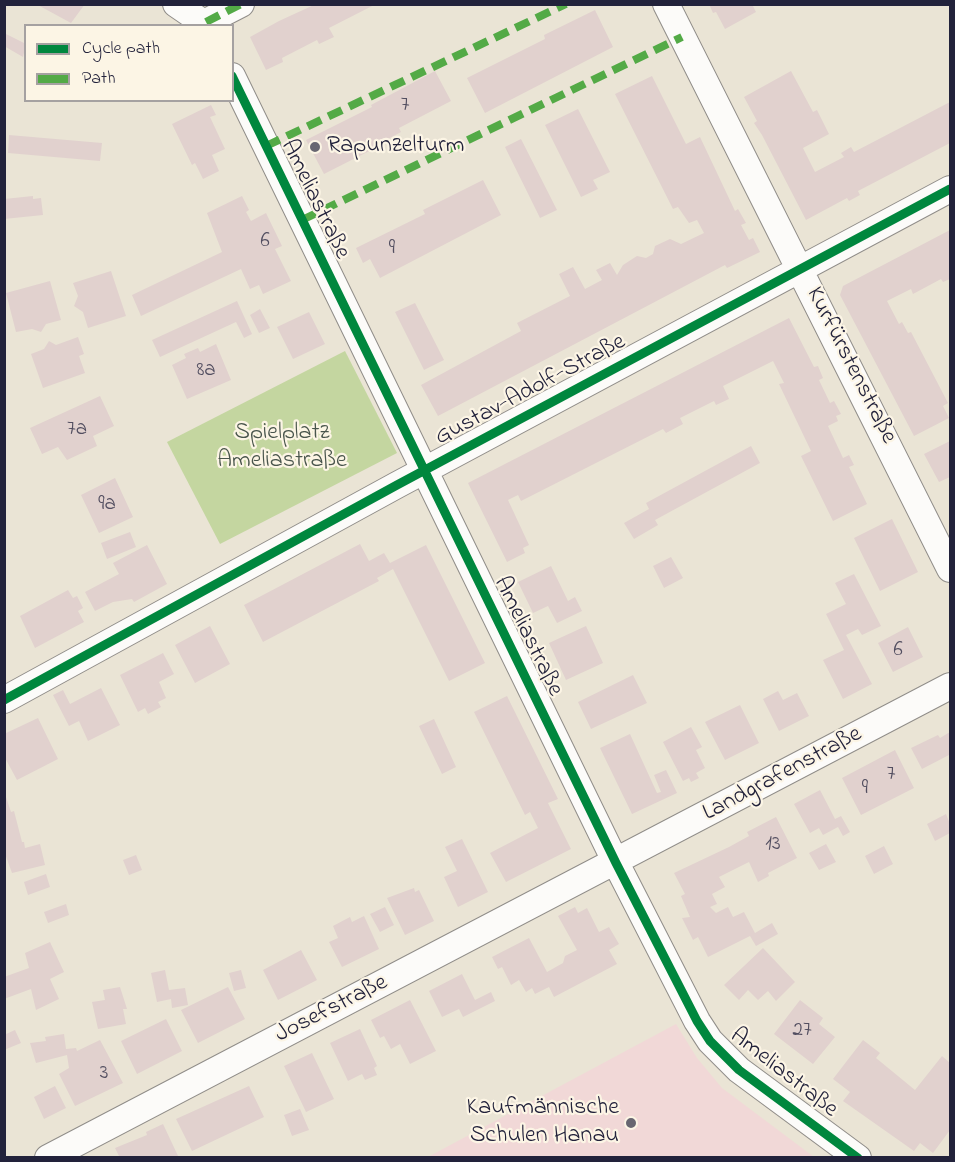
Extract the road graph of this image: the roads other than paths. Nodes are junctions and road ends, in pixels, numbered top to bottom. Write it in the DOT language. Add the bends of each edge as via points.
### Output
graph roads {
  1 [pos="176,4"];
  2 [pos="241,4"];
  3 [pos="666,4"];
  4 [pos="207,24"];
  5 [pos="234,80"];
  6 [pos="951,189"];
  7 [pos="801,268"];
  8 [pos="423,471"];
  9 [pos="951,568"];
  10 [pos="951,686"];
  11 [pos="4,700"];
  12 [pos="616,863"];
  13 [pos="48,1158"];
  14 [pos="858,1158"];
  1 -- 4 [label="street"];
  2 -- 4 [label="street"];
  3 -- 7 [label="street, Kurfürstenstraße"];
  5 -- 8 [label="street, Ameliastraße"];
  6 -- 7 [label="street, Gustav-Adolf-Straße"];
  7 -- 8 [label="street, Gustav-Adolf-Straße"];
  7 -- 9 [label="street, Kurfürstenstraße"];
  8 -- 11 [label="street, Gustav-Adolf-Straße"];
  8 -- 12 [label="street, Ameliastraße"];
  10 -- 12 [label="street, Landgrafenstraße"];
  12 -- 13 [label="street, Josefstraße"];
  12 -- 14 [label="street, Ameliastraße" via="710,1041 739,1070"];
}
